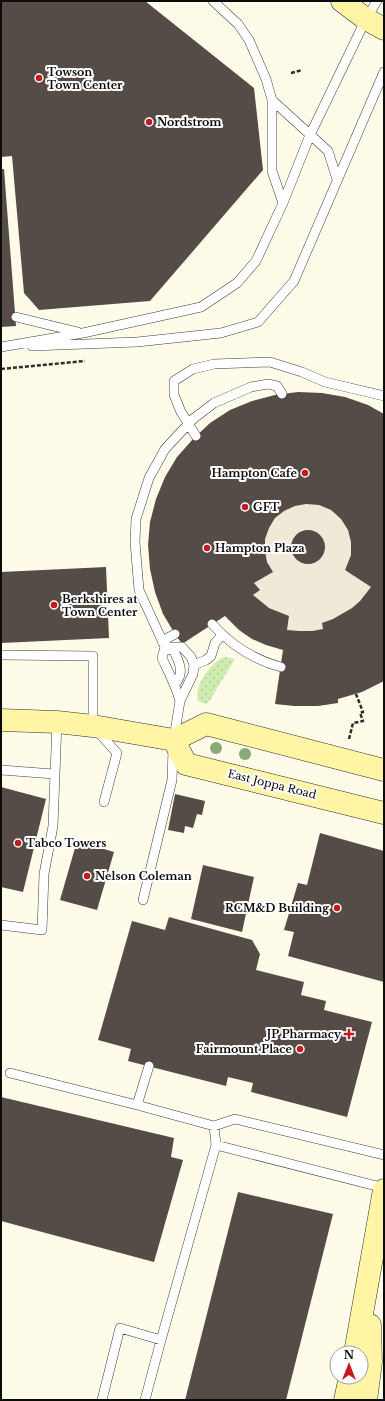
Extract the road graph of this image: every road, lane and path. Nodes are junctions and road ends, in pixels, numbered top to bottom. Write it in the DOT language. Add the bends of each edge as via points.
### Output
graph roads {
  1 [pos="213,1"];
  2 [pos="342,1"];
  3 [pos="375,16"];
  4 [pos="302,70"];
  5 [pos="384,72"];
  6 [pos="291,73"];
  7 [pos="272,100"];
  8 [pos="310,135"];
  9 [pos="337,179"];
  10 [pos="283,202"];
  11 [pos="16,317"];
  12 [pos="83,333"];
  13 [pos="1,347"];
  14 [pos="282,394"];
  15 [pos="384,396"];
  16 [pos="196,436"];
  17 [pos="212,624"];
  18 [pos="175,634"];
  19 [pos="222,635"];
  20 [pos="163,644"];
  21 [pos="1,655"];
  22 [pos="194,665"];
  23 [pos="281,667"];
  24 [pos="175,684"];
  25 [pos="356,694"];
  26 [pos="180,701"];
  27 [pos="1,720"];
  28 [pos="57,722"];
  29 [pos="93,726"];
  30 [pos="350,735"];
  31 [pos="174,740"];
  32 [pos="1,770"];
  33 [pos="384,770"];
  34 [pos="54,774"];
  35 [pos="104,802"];
  36 [pos="384,813"];
  37 [pos="143,900"];
  38 [pos="1,925"];
  39 [pos="149,1066"];
  40 [pos="10,1072"];
  41 [pos="137,1105"];
  42 [pos="214,1126"];
  43 [pos="216,1145"];
  44 [pos="384,1155"];
  45 [pos="384,1189"];
  46 [pos="369,1274"];
  47 [pos="161,1340"];
  48 [pos="356,1345"];
  49 [pos="348,1385"];
  50 [pos="102,1400"];
  51 [pos="145,1400"];
  52 [pos="345,1400"];
  53 [pos="366,1400"];
  1 -- 7 [label="lane" via="238,24 249,40"];
  2 -- 3 [label="main road"];
  3 -- 8 [label="lane"];
  4 -- 6 [label="path"];
  5 -- 9 [label="lane"];
  7 -- 8 [label="lane"];
  7 -- 10 [label="lane" via="272,172"];
  8 -- 9 [label="lane" via="328,151"];
  8 -- 10 [label="lane"];
  9 -- 13 [label="lane" via="294,281 258,322 221,333 137,342"];
  10 -- 12 [label="lane" via="256,261 237,283 201,307"];
  11 -- 12 [label="lane"];
  12 -- 13 [label="lane"];
  14 -- 20 [label="lane" via="277,386 268,384 250,387 214,403 193,419 165,449 149,478 136,519 139,590"];
  15 -- 16 [label="lane" via="325,382 270,362 214,364 193,369 174,381 174,395"];
  17 -- 19 [label="lane"];
  18 -- 20 [label="lane"];
  19 -- 22 [label="lane" via="215,643 211,656"];
  19 -- 23 [label="lane" via="247,654"];
  20 -- 22 [label="lane" via="182,647"];
  20 -- 24 [label="lane" via="162,658"];
  20 -- 24 [label="lane" via="174,650 181,671"];
  21 -- 29 [label="lane" via="93,656"];
  22 -- 26 [label="lane" via="193,674"];
  24 -- 26 [label="lane"];
  25 -- 30 [label="path" via="363,712 360,713 363,721 353,723"];
  26 -- 31 [label="lane"];
  27 -- 28 [label="main road"];
  28 -- 29 [label="main road"];
  28 -- 34 [label="lane"];
  29 -- 31 [label="main road"];
  29 -- 35 [label="lane" via="117,753"];
  31 -- 33 [label="main road" via="206,724"];
  31 -- 36 [label="main road, East Joppa Road" via="186,764"];
  31 -- 37 [label="lane" via="172,780"];
  32 -- 34 [label="lane"];
  34 -- 38 [label="lane" via="52,826 44,874 42,930"];
  39 -- 41 [label="lane"];
  40 -- 41 [label="lane"];
  41 -- 42 [label="lane"];
  42 -- 43 [label="lane"];
  42 -- 44 [label="lane" via="235,1119"];
  43 -- 45 [label="lane"];
  43 -- 47 [label="lane"];
  45 -- 46 [label="main road"];
  46 -- 48 [label="main road"];
  46 -- 53 [label="main road" via="371,1362"];
  47 -- 50 [label="lane" via="120,1328"];
  47 -- 51 [label="lane"];
  49 -- 52 [label="main road"];
}
